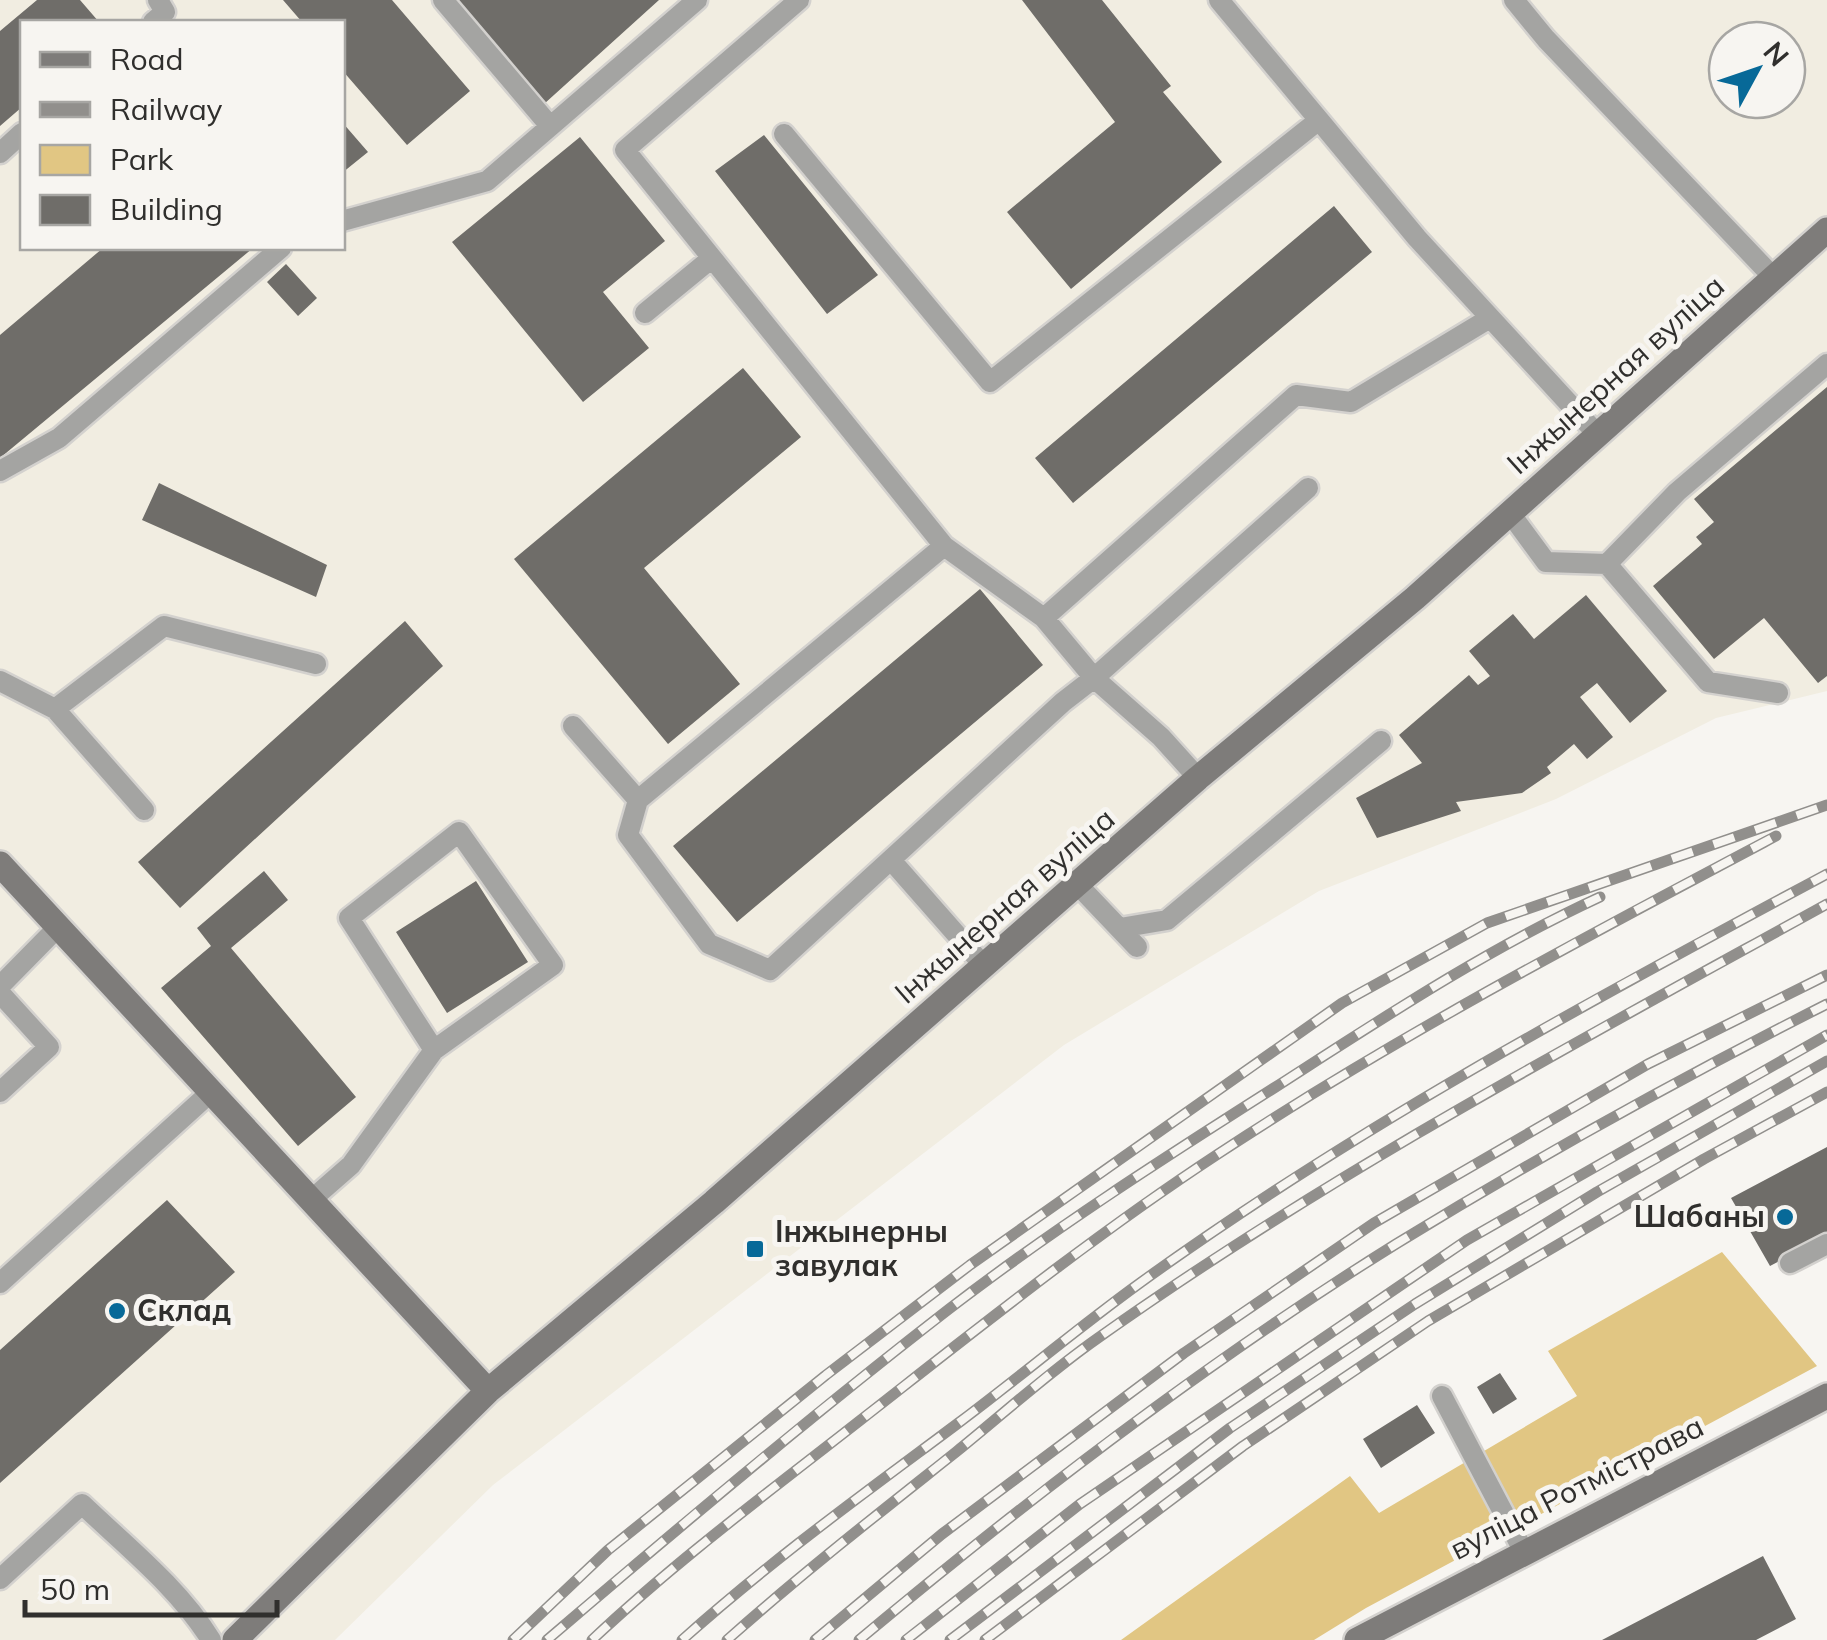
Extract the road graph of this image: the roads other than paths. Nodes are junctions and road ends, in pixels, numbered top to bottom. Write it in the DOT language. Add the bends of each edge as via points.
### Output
graph roads {
  1 [pos="443,0"];
  2 [pos="697,0"];
  3 [pos="798,0"];
  4 [pos="1218,0"];
  5 [pos="1514,0"];
  6 [pos="1319,120"];
  7 [pos="550,126"];
  8 [pos="784,134"];
  9 [pos="20,136"];
  10 [pos="0,152"];
  11 [pos="345,220"];
  12 [pos="1827,230"];
  13 [pos="280,250"];
  14 [pos="712,258"];
  15 [pos="1774,278"];
  16 [pos="645,312"];
  17 [pos="1490,318"];
  18 [pos="1827,364"];
  19 [pos="1598,435"];
  20 [pos="0,471"];
  21 [pos="1308,488"];
  22 [pos="1510,513"];
  23 [pos="944,546"];
  24 [pos="1607,564"];
  25 [pos="1044,618"];
  26 [pos="316,664"];
  27 [pos="1094,678"];
  28 [pos="0,681"];
  29 [pos="1778,693"];
  30 [pos="54,709"];
  31 [pos="573,726"];
  32 [pos="1381,742"];
  33 [pos="1198,778"];
  34 [pos="638,800"];
  35 [pos="144,810"];
  36 [pos="891,860"];
  37 [pos="0,864"];
  38 [pos="1078,885"];
  39 [pos="58,926"];
  40 [pos="1120,928"];
  41 [pos="1136,947"];
  42 [pos="985,967"];
  43 [pos="0,989"];
  44 [pos="434,1050"];
  45 [pos="0,1092"];
  46 [pos="211,1092"];
  47 [pos="311,1200"];
  48 [pos="1827,1244"];
  49 [pos="1790,1263"];
  50 [pos="0,1283"];
  51 [pos="488,1390"];
  52 [pos="1442,1396"];
  53 [pos="1827,1396"];
  54 [pos="1524,1552"];
  55 [pos="0,1579"];
  56 [pos="211,1640"];
  57 [pos="235,1640"];
  58 [pos="1357,1640"];
  1 -- 7 [label="lane"];
  2 -- 7 [label="lane"];
  3 -- 14 [label="lane" via="625,150"];
  4 -- 6 [label="lane"];
  5 -- 15 [label="lane"];
  6 -- 8 [label="lane" via="990,382"];
  6 -- 17 [label="lane"];
  7 -- 11 [label="lane" via="486,181"];
  9 -- 10 [label="lane"];
  12 -- 15 [label="street, Інжынерная вуліца"];
  13 -- 20 [label="lane" via="59,438"];
  14 -- 16 [label="lane"];
  14 -- 23 [label="lane"];
  15 -- 19 [label="street, Інжынерная вуліца"];
  17 -- 19 [label="lane"];
  17 -- 25 [label="lane" via="1352,402 1296,395"];
  18 -- 24 [label="lane" via="1678,492"];
  19 -- 22 [label="street, Інжынерная вуліца"];
  21 -- 27 [label="lane"];
  22 -- 24 [label="lane" via="1546,562"];
  22 -- 33 [label="street, Інжынерная вуліца"];
  23 -- 25 [label="lane"];
  23 -- 34 [label="lane"];
  24 -- 29 [label="lane" via="1708,682"];
  25 -- 27 [label="lane"];
  26 -- 30 [label="lane" via="164,626"];
  27 -- 33 [label="lane"];
  27 -- 36 [label="lane"];
  28 -- 30 [label="lane"];
  30 -- 35 [label="lane"];
  31 -- 34 [label="lane"];
  32 -- 40 [label="lane" via="1167,920"];
  33 -- 38 [label="street, Інжынерная вуліца"];
  34 -- 36 [label="lane" via="628,835 709,944 770,970"];
  36 -- 42 [label="lane"];
  37 -- 39 [label="street"];
  38 -- 40 [label="lane"];
  38 -- 42 [label="street, Інжынерная вуліца"];
  39 -- 43 [label="lane"];
  39 -- 46 [label="street"];
  40 -- 41 [label="lane"];
  42 -- 51 [label="street, Інжынерная вуліца"];
  43 -- 45 [label="lane" via="49,1047"];
  44 -- 44 [label="lane" via="553,965 459,832 349,918"];
  44 -- 47 [label="lane" via="352,1165"];
  46 -- 47 [label="street"];
  46 -- 50 [label="lane"];
  47 -- 51 [label="street"];
  48 -- 49 [label="lane"];
  51 -- 57 [label="street, Інжынерная вуліца"];
  52 -- 54 [label="lane"];
  53 -- 54 [label="street, вуліца Ротмістрава"];
  54 -- 58 [label="street, вуліца Ротмістрава"];
  55 -- 56 [label="lane" via="82,1504 169,1586"];
}
